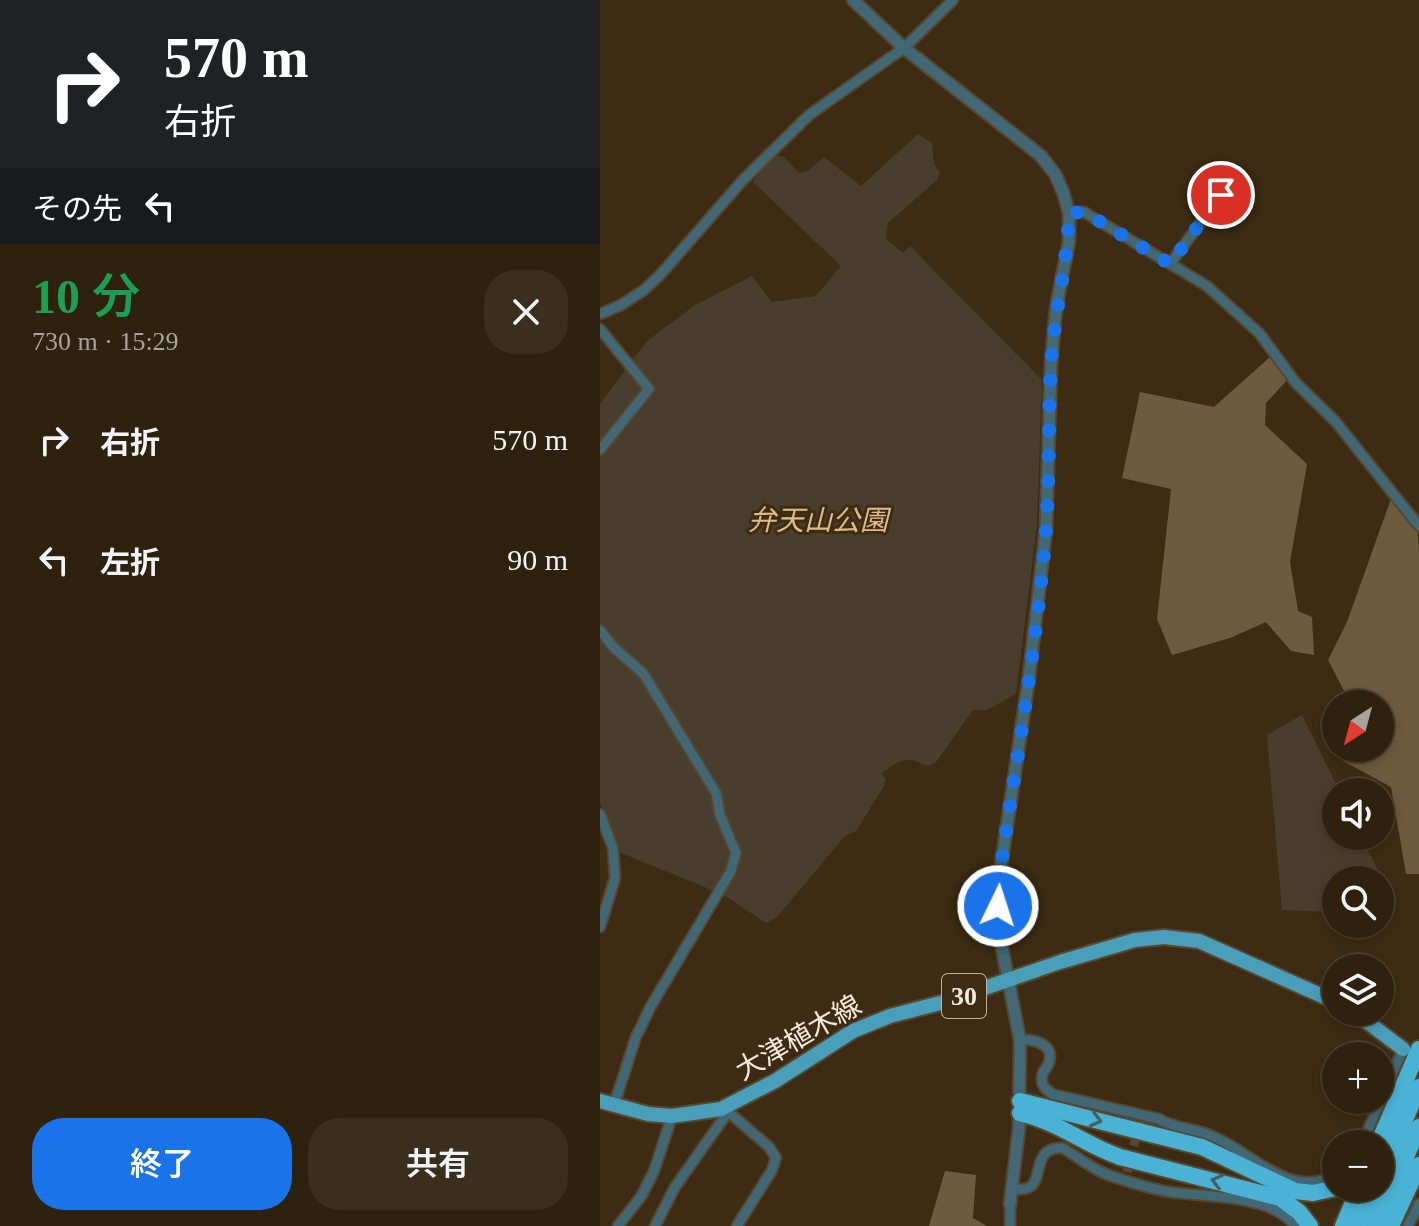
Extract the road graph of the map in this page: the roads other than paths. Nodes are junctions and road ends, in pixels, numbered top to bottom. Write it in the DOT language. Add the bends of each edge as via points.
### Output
graph roads {
  1 [pos="853,0"];
  2 [pos="953,0"];
  3 [pos="904,48"];
  4 [pos="1221,195"];
  5 [pos="1069,213"];
  6 [pos="1170,264"];
  7 [pos="600,314"];
  8 [pos="600,329"];
  9 [pos="600,450"];
  10 [pos="1419,526"];
  11 [pos="600,630"];
  12 [pos="600,814"];
  13 [pos="600,927"];
  14 [pos="1011,981"];
  15 [pos="1322,996"];
  16 [pos="1376,1026"];
  17 [pos="1020,1040"];
  18 [pos="1411,1049"];
  19 [pos="1419,1087"];
  20 [pos="607,1103"];
  21 [pos="1020,1107"];
  22 [pos="726,1110"];
  23 [pos="672,1116"];
  24 [pos="1419,1127"];
  25 [pos="1369,1130"];
  26 [pos="1380,1130"];
  27 [pos="1394,1145"];
  28 [pos="1419,1165"];
  29 [pos="1322,1179"];
  30 [pos="1011,1188"];
  31 [pos="1322,1191"];
  32 [pos="1353,1202"];
  33 [pos="1370,1202"];
  34 [pos="1010,1204"];
  35 [pos="1419,1204"];
  36 [pos="618,1226"];
  37 [pos="655,1226"];
  38 [pos="737,1226"];
  39 [pos="1010,1226"];
  40 [pos="1295,1226"];
  41 [pos="1310,1226"];
  42 [pos="1343,1226"];
  43 [pos="1359,1226"];
  44 [pos="1376,1226"];
  45 [pos="1391,1226"];
  46 [pos="1408,1226"];
  1 -- 3 [label="street"];
  2 -- 3 [label="street"];
  3 -- 5 [label="street" via="1041,156 1055,174"];
  3 -- 7 [label="street" via="809,115 742,181 660,275"];
  4 -- 6 [label="street"];
  5 -- 6 [label="street" via="1084,212"];
  5 -- 14 [label="street" via="1051,364 1046,529 998,886 998,927"];
  6 -- 10 [label="street" via="1207,286 1260,334"];
  8 -- 9 [label="street" via="649,389"];
  11 -- 20 [label="street" via="643,673 716,793 736,853 731,871 651,1006"];
  12 -- 13 [label="street" via="613,848 615,878"];
  14 -- 15 [label="main road, 大津植木線 / 30" via="1097,950 1164,937 1199,941"];
  14 -- 17 [label="street"];
  14 -- 22 [label="main road, 大津植木線 / 30" via="853,1031"];
  16 -- 18 [label="main road"];
  17 -- 21 [label="street"];
  17 -- 29 [label="street" via="1039,1041 1048,1049 1050,1060 1042,1078 1052,1094 1213,1136 1295,1182"];
  18 -- 25 [label="street"];
  18 -- 26 [label="highway" via="1399,1095"];
  19 -- 27 [label="highway"];
  20 -- 23 [label="main road, 大津植木線 / 30"];
  21 -- 30 [label="street"];
  21 -- 31 [label="highway, one-way" via="1202,1147 1295,1191"];
  41 -- 21 [label="highway, one-way" via="1280,1198 1120,1157"];
  22 -- 23 [label="main road, 大津植木線 / 30"];
  22 -- 37 [label="street"];
  22 -- 38 [label="street" via="776,1158"];
  23 -- 36 [label="street" via="654,1171"];
  24 -- 44 [label="highway"];
  28 -- 45 [label="highway"];
  30 -- 34 [label="street"];
  30 -- 40 [label="street" via="1031,1187 1040,1159 1057,1147 1110,1175 1176,1193 1269,1207"];
  32 -- 42 [label="highway"];
  33 -- 43 [label="highway"];
  34 -- 39 [label="street"];
  35 -- 46 [label="street"];
}
